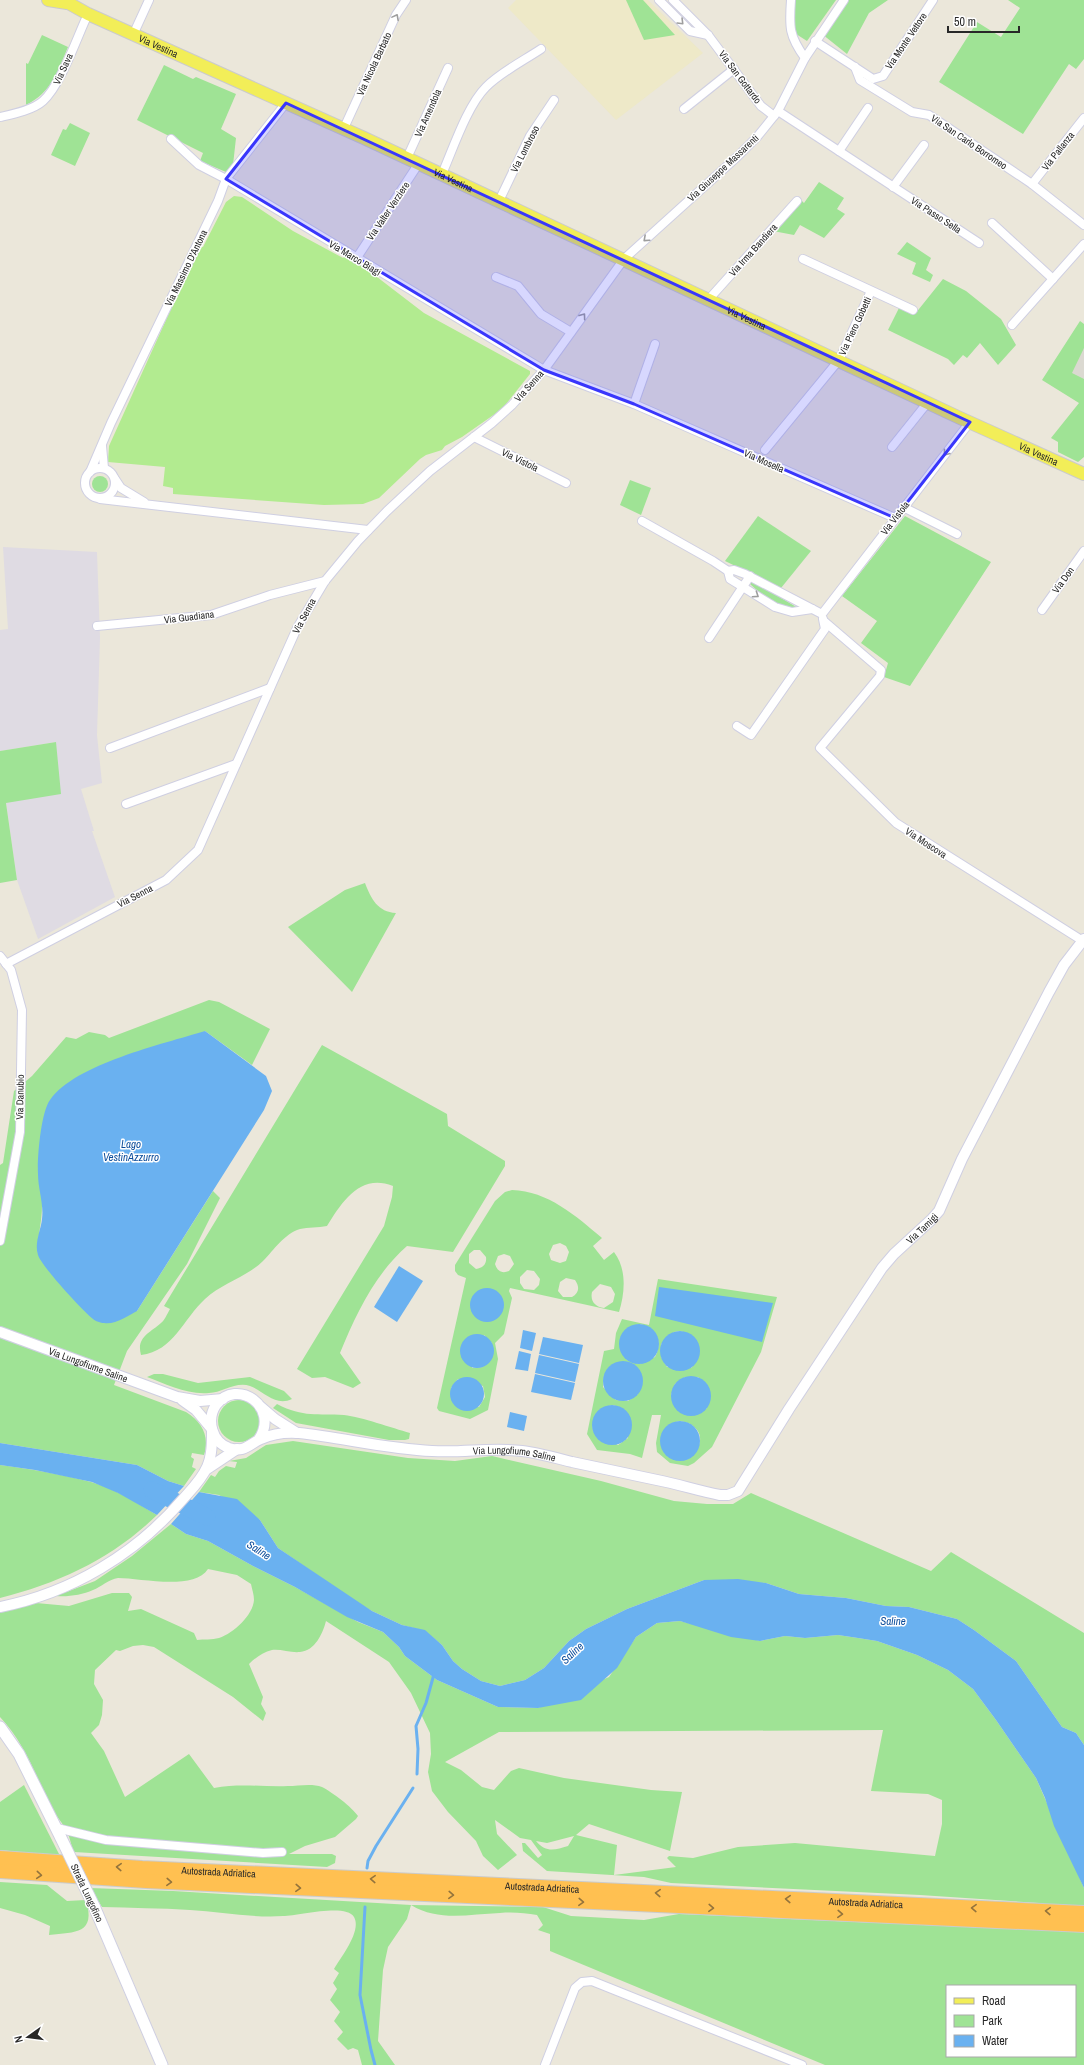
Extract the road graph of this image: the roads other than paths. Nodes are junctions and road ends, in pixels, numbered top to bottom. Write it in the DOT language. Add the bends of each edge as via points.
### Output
graph roads {
  1 [pos="48,0"];
  2 [pos="148,0"];
  3 [pos="406,0"];
  4 [pos="659,0"];
  5 [pos="673,0"];
  6 [pos="791,0"];
  7 [pos="844,0"];
  8 [pos="934,0"];
  9 [pos="65,2"];
  10 [pos="88,14"];
  11 [pos="133,35"];
  12 [pos="708,35"];
  13 [pos="815,41"];
  14 [pos="541,49"];
  15 [pos="805,58"];
  16 [pos="855,67"];
  17 [pos="448,68"];
  18 [pos="734,69"];
  19 [pos="554,100"];
  20 [pos="286,103"];
  21 [pos="868,108"];
  22 [pos="684,109"];
  23 [pos="776,114"];
  24 [pos="0,117"];
  25 [pos="1084,118"];
  26 [pos="344,128"];
  27 [pos="171,139"];
  28 [pos="924,145"];
  29 [pos="839,151"];
  30 [pos="408,158"];
  31 [pos="419,163"];
  32 [pos="442,174"];
  33 [pos="226,180"];
  34 [pos="1032,184"];
  35 [pos="893,187"];
  36 [pos="499,201"];
  37 [pos="797,201"];
  38 [pos="992,223"];
  39 [pos="1084,225"];
  40 [pos="979,243"];
  41 [pos="1084,244"];
  42 [pos="356,259"];
  43 [pos="624,259"];
  44 [pos="802,259"];
  45 [pos="496,277"];
  46 [pos="1053,278"];
  47 [pos="871,291"];
  48 [pos="710,299"];
  49 [pos="913,310"];
  50 [pos="1012,324"];
  51 [pos="571,332"];
  52 [pos="655,344"];
  53 [pos="838,360"];
  54 [pos="544,370"];
  55 [pos="928,402"];
  56 [pos="634,404"];
  57 [pos="970,422"];
  58 [pos="474,437"];
  59 [pos="102,444"];
  60 [pos="892,447"];
  61 [pos="765,450"];
  62 [pos="104,468"];
  63 [pos="90,472"];
  64 [pos="1084,474"];
  65 [pos="115,479"];
  66 [pos="566,483"];
  67 [pos="100,499"];
  68 [pos="146,504"];
  69 [pos="903,507"];
  70 [pos="895,518"];
  71 [pos="642,521"];
  72 [pos="368,530"];
  73 [pos="957,534"];
  74 [pos="1084,551"];
  75 [pos="728,571"];
  76 [pos="750,576"];
  77 [pos="325,581"];
  78 [pos="744,587"];
  79 [pos="812,609"];
  80 [pos="1042,610"];
  81 [pos="823,618"];
  82 [pos="97,626"];
  83 [pos="709,638"];
  84 [pos="270,688"];
  85 [pos="737,726"];
  86 [pos="110,748"];
  87 [pos="236,764"];
  88 [pos="126,804"];
  89 [pos="1083,940"];
  90 [pos="0,956"];
  91 [pos="6,964"];
  92 [pos="0,1241"];
  93 [pos="0,1332"];
  94 [pos="177,1397"];
  95 [pos="223,1399"];
  96 [pos="261,1407"];
  97 [pos="212,1430"];
  98 [pos="297,1433"];
  99 [pos="259,1439"];
  100 [pos="237,1449"];
  101 [pos="210,1464"];
  102 [pos="728,1495"];
  103 [pos="0,1607"];
  104 [pos="0,1727"];
  105 [pos="59,1833"];
  106 [pos="282,1852"];
  107 [pos="0,1858"];
  108 [pos="0,1871"];
  109 [pos="327,1883"];
  110 [pos="1084,1913"];
  111 [pos="1015,1916"];
  112 [pos="1084,1926"];
  113 [pos="162,2065"];
  114 [pos="545,2065"];
  115 [pos="802,2065"];
  1 -- 9 [label="main road, Via Vestina"];
  2 -- 11 [label="street"];
  26 -- 3 [label="street, Via Nicola Barbato, one-way" via="396,14"];
  4 -- 12 [label="street, one-way" via="690,31"];
  5 -- 12 [label="street, Via San Gottardo"];
  6 -- 15 [label="street" via="791,34"];
  7 -- 13 [label="street, Via Giuseppe Massarenti"];
  8 -- 16 [label="street, Via Monte Vettore" via="883,76 874,79"];
  9 -- 10 [label="main road, Via Vestina"];
  10 -- 11 [label="main road, Via Vestina"];
  10 -- 24 [label="street, Via Sava" via="54,88 42,102"];
  11 -- 20 [label="main road, Via Vestina"];
  12 -- 18 [label="street, Via San Gottardo"];
  13 -- 15 [label="street, Via Giuseppe Massarenti"];
  13 -- 16 [label="street, Via Monte Vettore"];
  14 -- 32 [label="street" via="481,92 471,107"];
  15 -- 23 [label="street, Via Giuseppe Massarenti"];
  16 -- 34 [label="street, Via San Carlo Borromeo" via="860,80 912,112 929,114"];
  17 -- 30 [label="street, Via Amendola"];
  18 -- 22 [label="street"];
  18 -- 23 [label="street, Via San Gottardo" via="761,106"];
  19 -- 36 [label="street, Via Lombroso" via="530,136"];
  20 -- 26 [label="main road, Via Vestina"];
  20 -- 33 [label="street, Via Massimo D'Antona"];
  21 -- 29 [label="street"];
  23 -- 29 [label="street, Via Passo Sella"];
  23 -- 43 [label="street, Via Giuseppe Massarenti, one-way" via="742,154"];
  25 -- 34 [label="street, Via Pallanza"];
  26 -- 30 [label="main road, Via Vestina"];
  27 -- 33 [label="street, Via Marco Biagi" via="199,165"];
  28 -- 35 [label="street"];
  29 -- 35 [label="street, Via Passo Sella"];
  30 -- 31 [label="main road, Via Vestina"];
  31 -- 32 [label="main road, Via Vestina"];
  31 -- 42 [label="street, Via Valter Verziere"];
  32 -- 36 [label="main road, Via Vestina"];
  33 -- 42 [label="street, Via Marco Biagi"];
  33 -- 59 [label="street, Via Massimo D'Antona"];
  34 -- 39 [label="street, Via San Carlo Borromeo"];
  35 -- 40 [label="street, Via Passo Sella"];
  36 -- 43 [label="main road, Via Vestina"];
  37 -- 48 [label="street, Via Irma Bandiera"];
  38 -- 46 [label="street"];
  41 -- 46 [label="street"];
  42 -- 54 [label="street, Via Marco Biagi"];
  43 -- 48 [label="main road, Via Vestina"];
  51 -- 43 [label="street, Via Senna, one-way"];
  44 -- 47 [label="street, Via Piero Gobetti"];
  45 -- 51 [label="street" via="518,286 541,314"];
  46 -- 50 [label="street"];
  47 -- 49 [label="street, Via Piero Gobetti"];
  47 -- 53 [label="street, Via Piero Gobetti"];
  48 -- 53 [label="main road, Via Vestina"];
  51 -- 54 [label="street, Via Senna"];
  52 -- 56 [label="street"];
  53 -- 55 [label="main road, Via Vestina"];
  53 -- 61 [label="street"];
  54 -- 56 [label="street, Via Mosella"];
  54 -- 58 [label="street, Via Senna" via="505,412"];
  55 -- 57 [label="main road, Via Vestina"];
  55 -- 60 [label="street"];
  56 -- 70 [label="street, Via Mosella"];
  57 -- 64 [label="main road, Via Vestina"];
  57 -- 69 [label="street, Via Vistola, one-way"];
  58 -- 66 [label="street, Via Vistola"];
  58 -- 72 [label="street, Via Senna" via="430,471"];
  59 -- 62 [label="street"];
  59 -- 63 [label="street, Via Massimo D'Antona"];
  62 -- 63 [label="street"];
  62 -- 65 [label="street" via="111,472"];
  63 -- 67 [label="street" via="85,486 90,495"];
  65 -- 67 [label="street" via="112,493"];
  65 -- 68 [label="street" via="120,488"];
  67 -- 68 [label="street"];
  68 -- 72 [label="street"];
  69 -- 70 [label="street, Via Vistola"];
  69 -- 73 [label="street"];
  70 -- 81 [label="street, Via Vistola"];
  71 -- 75 [label="street"];
  72 -- 77 [label="street, Via Senna"];
  74 -- 80 [label="street, Via Don"];
  75 -- 76 [label="street" via="734,570"];
  75 -- 78 [label="street" via="730,579"];
  76 -- 78 [label="street"];
  76 -- 79 [label="street"];
  77 -- 82 [label="street, Via Guadiana" via="211,615"];
  77 -- 84 [label="street, Via Senna" via="304,614"];
  78 -- 79 [label="street, one-way" via="775,607 792,612"];
  78 -- 83 [label="street"];
  79 -- 81 [label="street"];
  81 -- 85 [label="street, Via Vistola" via="825,629 751,735"];
  81 -- 89 [label="street, Via Moscova" via="881,670 880,676 820,748 896,824"];
  84 -- 86 [label="street"];
  84 -- 87 [label="street, Via Senna"];
  87 -- 88 [label="street"];
  87 -- 91 [label="street, Via Senna" via="198,850 166,880"];
  89 -- 102 [label="street, Via Tamigi" via="1052,985 962,1159 936,1216 882,1268 789,1408 742,1486 738,1491"];
  90 -- 91 [label="street, Via Danubio"];
  91 -- 92 [label="street, Via Danubio" via="11,970 22,1010 20,1132"];
  93 -- 94 [label="street, Via Lungofiume Saline"];
  94 -- 95 [label="street, Via Lungofiume Saline" via="200,1402"];
  94 -- 97 [label="street, Via Lungofiume Saline" via="196,1410"];
  95 -- 96 [label="street" via="241,1394"];
  95 -- 97 [label="street" via="212,1412"];
  96 -- 98 [label="street, Via Lungofiume Saline"];
  96 -- 99 [label="street" via="265,1421 264,1431"];
  97 -- 100 [label="street" via="215,1437 225,1446"];
  97 -- 101 [label="street"];
  98 -- 99 [label="street, Via Lungofiume Saline"];
  98 -- 102 [label="street, Via Lungofiume Saline" via="420,1450 524,1451"];
  99 -- 100 [label="street" via="250,1447"];
  100 -- 101 [label="street"];
  101 -- 103 [label="street" via="188,1494 131,1548 91,1574 52,1592"];
  104 -- 105 [label="main road, Strada Lungofino" via="19,1754"];
  105 -- 106 [label="street" via="106,1840 263,1853"];
  105 -- 113 [label="main road, Strada Lungofino, bridge" via="94,1906"];
  109 -- 107 [label="highway, Autostrada Adriatica, one-way"];
  108 -- 109 [label="highway, Autostrada Adriatica, one-way" via="146,1881"];
  109 -- 111 [label="highway, Autostrada Adriatica"];
  110 -- 111 [label="highway, Autostrada Adriatica, one-way"];
  111 -- 112 [label="highway, Autostrada Adriatica"];
  114 -- 115 [label="street" via="575,1988 582,1982 592,1981"];
}
